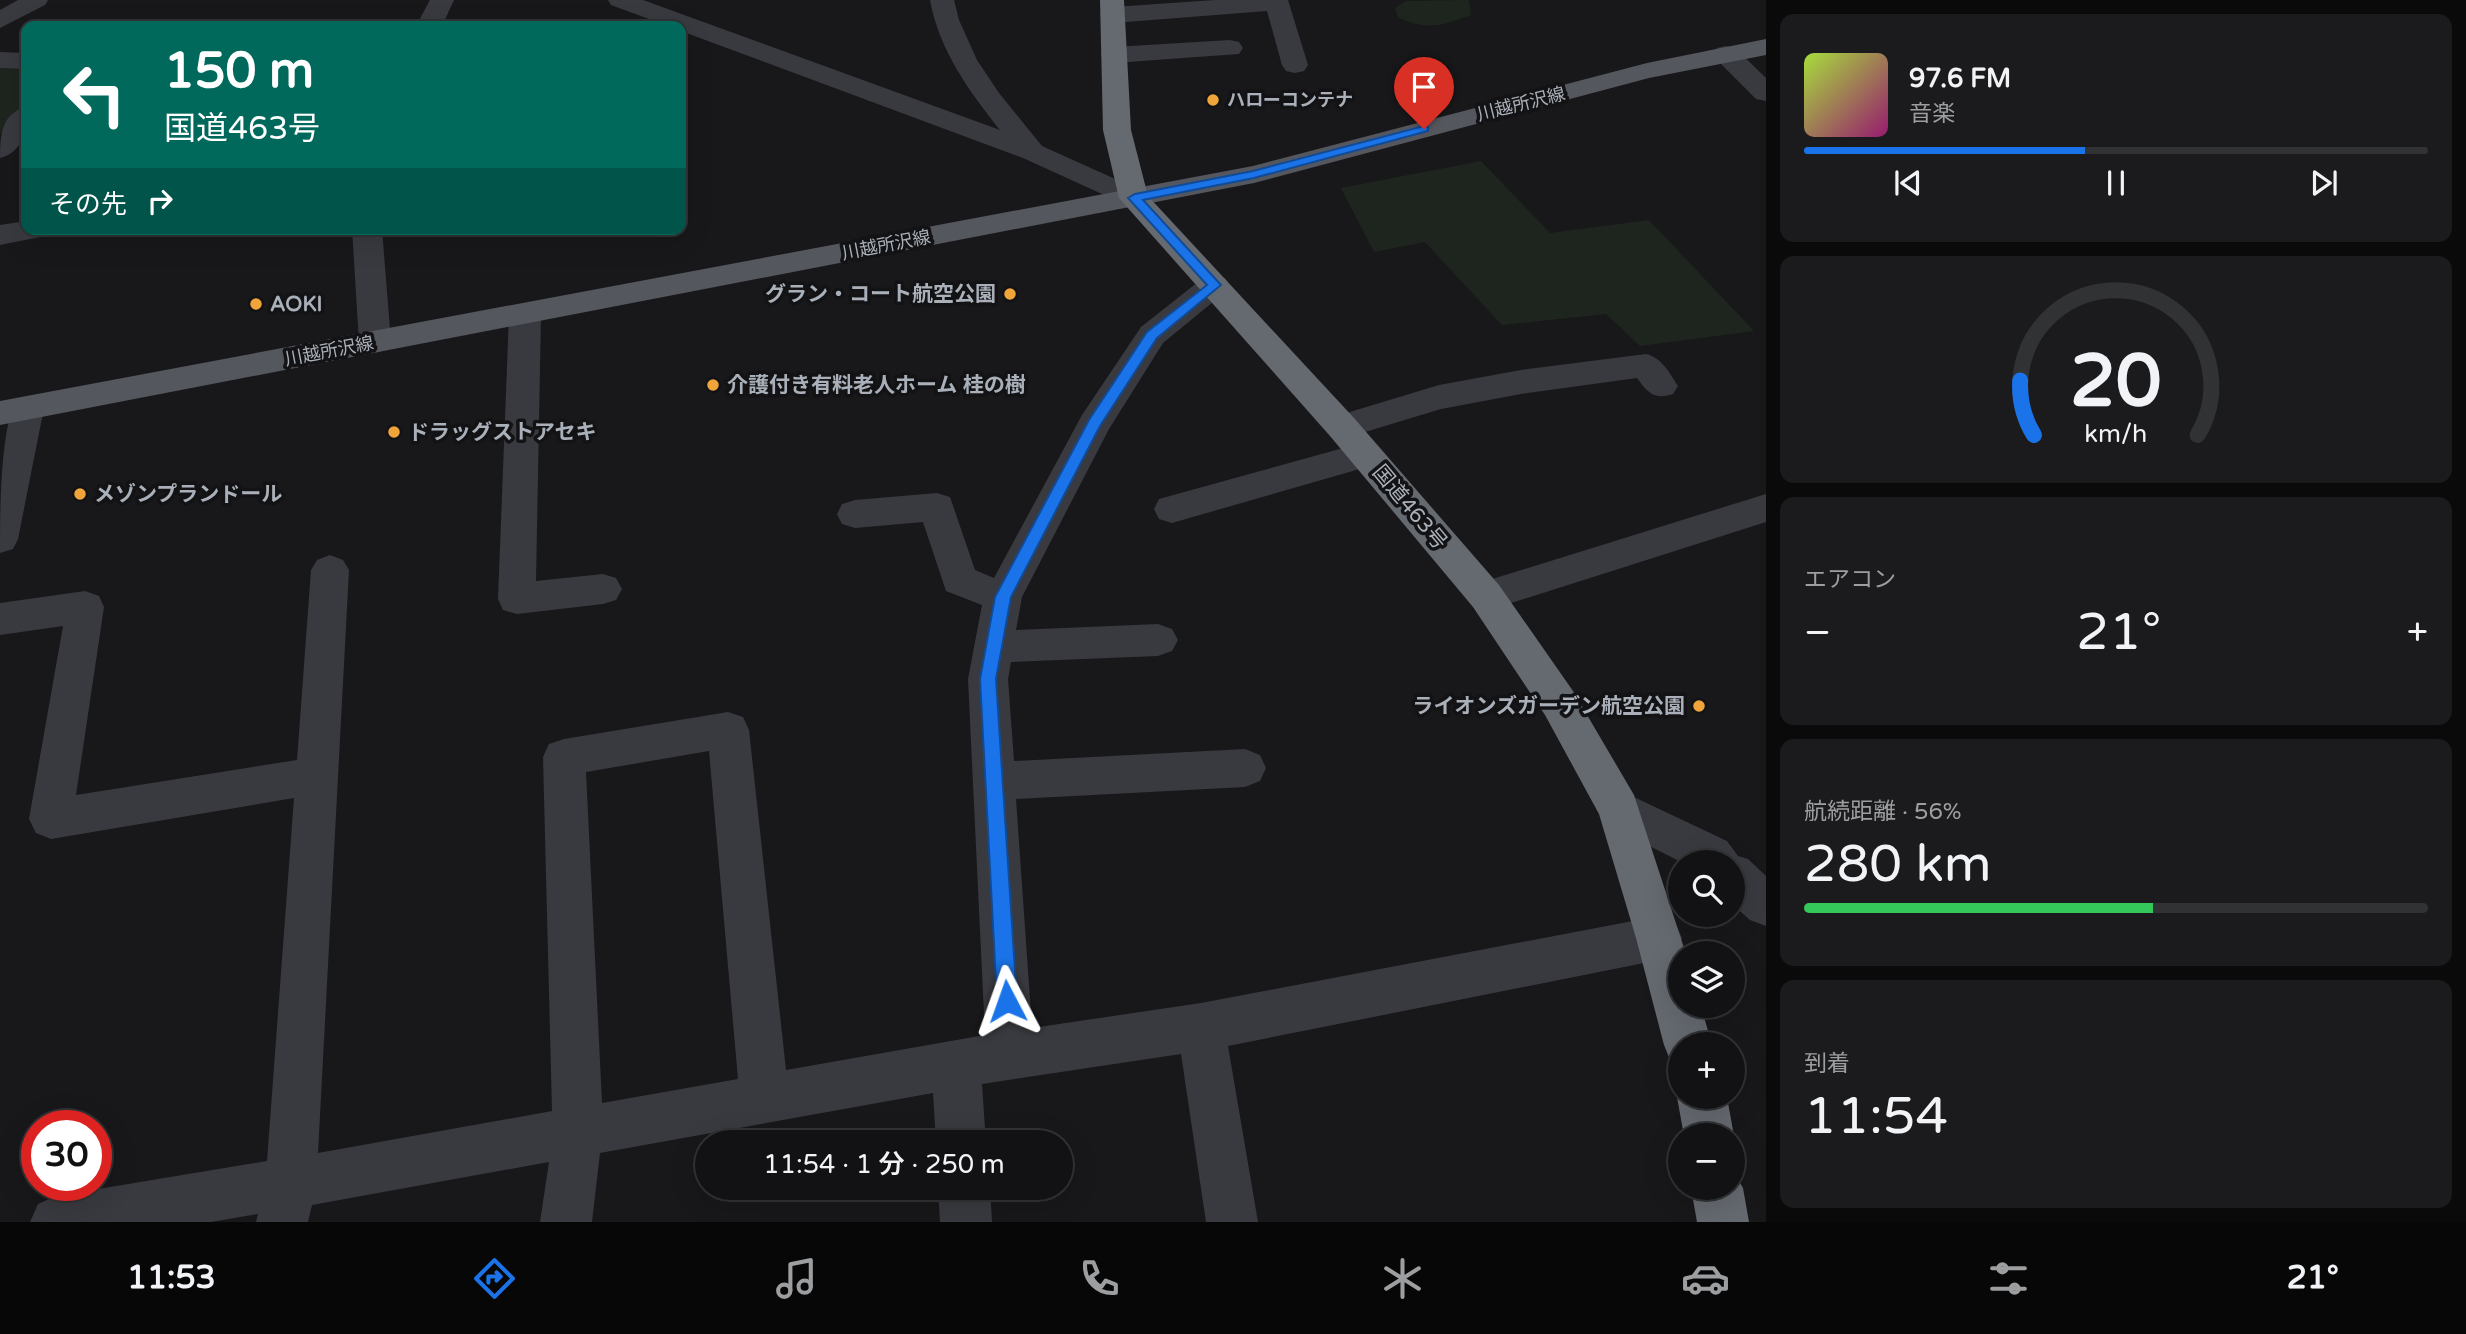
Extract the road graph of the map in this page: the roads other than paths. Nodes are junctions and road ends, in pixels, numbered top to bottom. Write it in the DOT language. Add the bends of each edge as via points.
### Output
graph roads {
  1 [pos="36,0"];
  2 [pos="442,0"];
  3 [pos="620,0"];
  4 [pos="942,0"];
  5 [pos="1277,1"];
  6 [pos="1112,7"];
  7 [pos="0,20"];
  8 [pos="432,21"];
  9 [pos="677,21"];
  10 [pos="686,24"];
  11 [pos="1766,47"];
  12 [pos="1230,48"];
  13 [pos="1726,54"];
  14 [pos="1114,55"];
  15 [pos="0,60"];
  16 [pos="21,61"];
  17 [pos="1295,65"];
  18 [pos="1766,93"];
  19 [pos="21,122"];
  20 [pos="0,150"];
  21 [pos="1033,152"];
  22 [pos="1135,198"];
  23 [pos="21,231"];
  24 [pos="0,235"];
  25 [pos="367,235"];
  26 [pos="1214,285"];
  27 [pos="525,315"];
  28 [pos="376,342"];
  29 [pos="1661,386"];
  30 [pos="14,411"];
  31 [pos="1342,427"];
  32 [pos="1366,455"];
  33 [pos="1766,508"];
  34 [pos="1172,509"];
  35 [pos="855,514"];
  36 [pos="0,539"];
  37 [pos="330,570"];
  38 [pos="603,589"];
  39 [pos="1486,596"];
  40 [pos="1003,597"];
  41 [pos="0,619"];
  42 [pos="1158,640"];
  43 [pos="993,647"];
  44 [pos="1245,768"];
  45 [pos="317,776"];
  46 [pos="993,781"];
  47 [pos="1619,809"];
  48 [pos="1701,850"];
  49 [pos="1745,886"];
  50 [pos="1766,905"];
  51 [pos="1660,939"];
  52 [pos="1200,1027"];
  53 [pos="1685,1032"];
  54 [pos="1010,1055"];
  55 [pos="956,1065"];
  56 [pos="765,1100"];
  57 [pos="960,1130"];
  58 [pos="578,1131"];
  59 [pos="965,1200"];
  60 [pos="1719,1200"];
  61 [pos="286,1203"];
  62 [pos="55,1222"];
  63 [pos="566,1222"];
  64 [pos="966,1222"];
  65 [pos="1232,1222"];
  66 [pos="1723,1222"];
  1 -- 7 [label="street"];
  2 -- 8 [label="street"];
  3 -- 9 [label="street"];
  4 -- 21 [label="street" via="962,56"];
  5 -- 6 [label="street"];
  5 -- 17 [label="street"];
  6 -- 14 [label="highway, 国道463号"];
  10 -- 21 [label="street"];
  11 -- 13 [label="main road, 川越所沢線"];
  12 -- 14 [label="street"];
  13 -- 18 [label="street"];
  13 -- 22 [label="main road, 川越所沢線" via="1254,174"];
  14 -- 22 [label="highway, 国道463号" via="1117,130"];
  15 -- 16 [label="street"];
  19 -- 20 [label="street"];
  21 -- 22 [label="street"];
  22 -- 26 [label="highway, 国道463号"];
  22 -- 27 [label="main road, 川越所沢線"];
  23 -- 24 [label="street"];
  25 -- 28 [label="street"];
  26 -- 31 [label="highway, 国道463号"];
  26 -- 40 [label="street" via="1152,335 1094,424"];
  27 -- 28 [label="main road, 川越所沢線"];
  27 -- 38 [label="street" via="517,598"];
  28 -- 30 [label="main road, 川越所沢線"];
  29 -- 31 [label="street" via="1646,365 1439,397"];
  30 -- 36 [label="street"];
  31 -- 32 [label="highway, 国道463号"];
  32 -- 34 [label="street"];
  32 -- 39 [label="highway, 国道463号"];
  33 -- 39 [label="street"];
  35 -- 40 [label="street" via="937,506 959,580"];
  37 -- 45 [label="street"];
  39 -- 47 [label="highway, 国道463号" via="1559,702"];
  40 -- 43 [label="street"];
  41 -- 45 [label="street" via="85,607 51,819"];
  42 -- 43 [label="street"];
  43 -- 46 [label="street" via="988,679"];
  44 -- 46 [label="street"];
  45 -- 61 [label="street"];
  46 -- 54 [label="street"];
  47 -- 48 [label="street"];
  47 -- 51 [label="highway, 国道463号"];
  49 -- 50 [label="street"];
  51 -- 52 [label="street"];
  51 -- 53 [label="highway, 国道463号"];
  52 -- 54 [label="street"];
  52 -- 65 [label="street"];
  54 -- 55 [label="street"];
  55 -- 56 [label="street"];
  55 -- 57 [label="street"];
  56 -- 58 [label="street"];
  56 -- 58 [label="street" via="728,730 564,757"];
  58 -- 61 [label="street"];
  58 -- 63 [label="street"];
  59 -- 64 [label="street"];
  60 -- 66 [label="highway"];
  61 -- 62 [label="street"];
}
